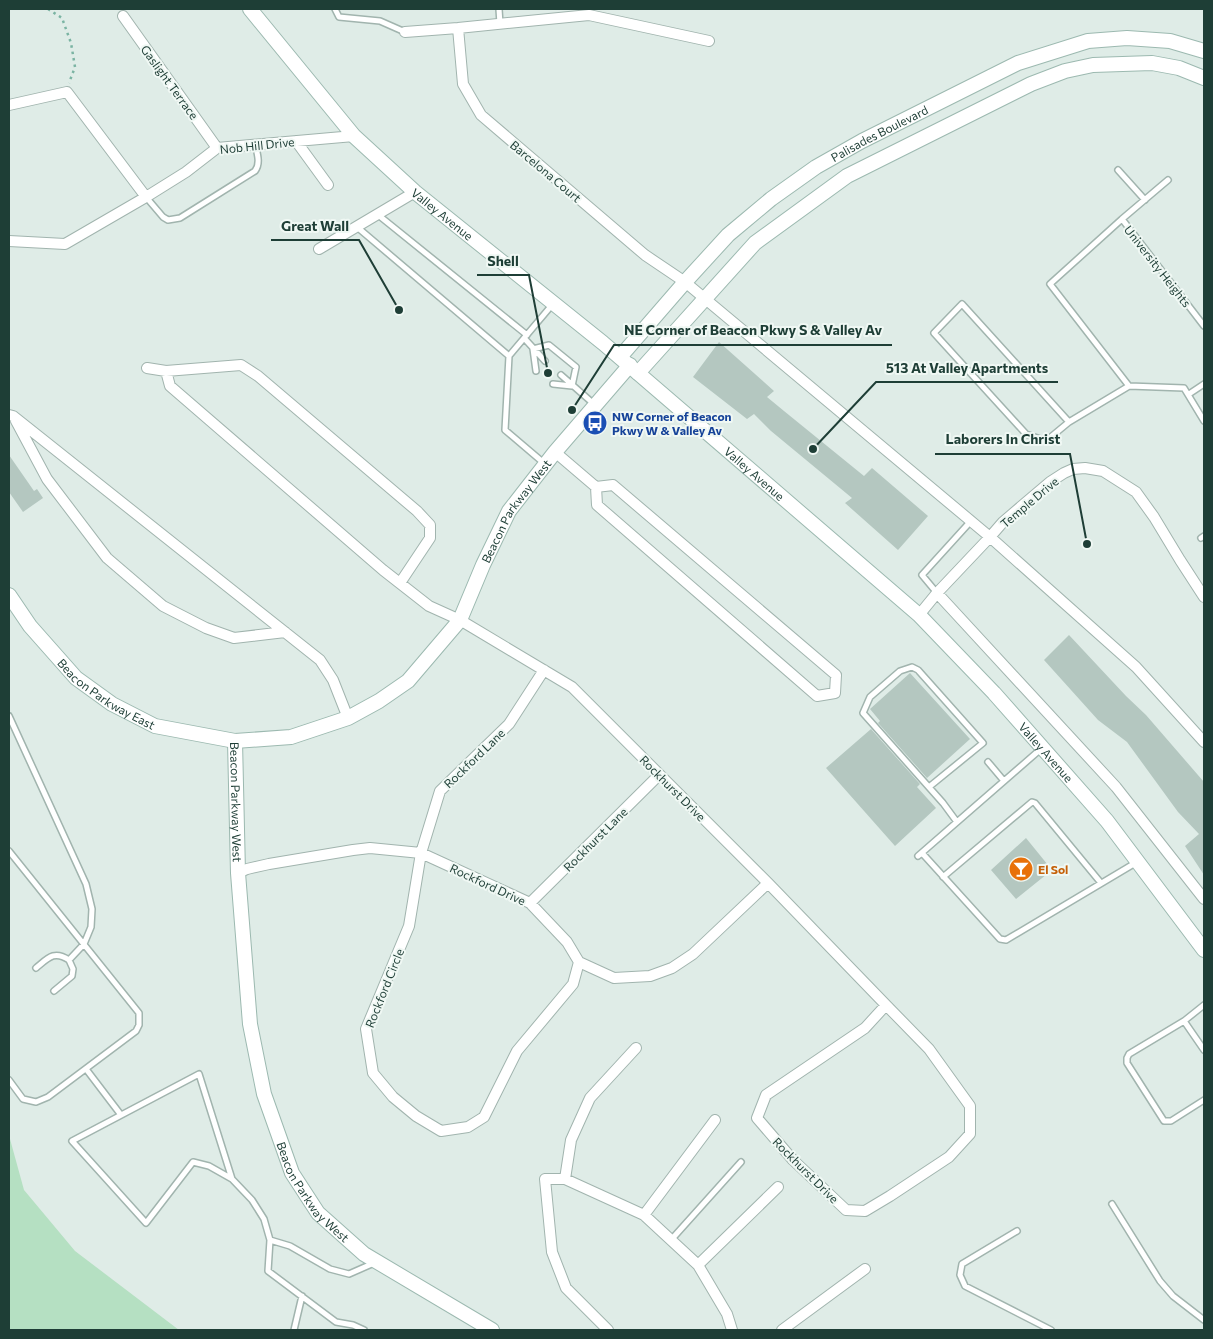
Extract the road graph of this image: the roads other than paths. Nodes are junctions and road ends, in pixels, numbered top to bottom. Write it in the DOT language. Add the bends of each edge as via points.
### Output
graph roads {
  1 [pos="250,9"];
  2 [pos="335,9"];
  3 [pos="499,9"];
  4 [pos="590,12"];
  5 [pos="123,16"];
  6 [pos="500,24"];
  7 [pos="458,28"];
  8 [pos="405,32"];
  9 [pos="709,42"];
  10 [pos="1204,51"];
  11 [pos="1204,78"];
  12 [pos="9,106"];
  13 [pos="354,136"];
  14 [pos="296,141"];
  15 [pos="256,144"];
  16 [pos="217,148"];
  17 [pos="1118,170"];
  18 [pos="1168,180"];
  19 [pos="328,185"];
  20 [pos="415,192"];
  21 [pos="146,197"];
  22 [pos="1145,200"];
  23 [pos="377,214"];
  24 [pos="1122,219"];
  25 [pos="356,226"];
  26 [pos="9,241"];
  27 [pos="319,248"];
  28 [pos="685,282"];
  29 [pos="704,298"];
  30 [pos="554,303"];
  31 [pos="1204,326"];
  32 [pos="526,337"];
  33 [pos="533,348"];
  34 [pos="509,356"];
  35 [pos="544,361"];
  36 [pos="629,365"];
  37 [pos="148,368"];
  38 [pos="166,371"];
  39 [pos="536,371"];
  40 [pos="561,375"];
  41 [pos="553,384"];
  42 [pos="1204,384"];
  43 [pos="572,386"];
  44 [pos="1129,386"];
  45 [pos="1189,394"];
  46 [pos="596,406"];
  47 [pos="11,415"];
  48 [pos="1204,420"];
  49 [pos="1069,422"];
  50 [pos="555,452"];
  51 [pos="546,465"];
  52 [pos="596,487"];
  53 [pos="971,521"];
  54 [pos="990,537"];
  55 [pos="400,583"];
  56 [pos="937,593"];
  57 [pos="9,595"];
  58 [pos="1204,596"];
  59 [pos="919,616"];
  60 [pos="460,620"];
  61 [pos="285,632"];
  62 [pos="544,670"];
  63 [pos="9,716"];
  64 [pos="348,718"];
  65 [pos="235,741"];
  66 [pos="1204,742"];
  67 [pos="1042,748"];
  68 [pos="988,762"];
  69 [pos="659,775"];
  70 [pos="1004,781"];
  71 [pos="929,787"];
  72 [pos="957,822"];
  73 [pos="9,851"];
  74 [pos="421,853"];
  75 [pos="1137,861"];
  76 [pos="238,873"];
  77 [pos="944,877"];
  78 [pos="1101,883"];
  79 [pos="768,884"];
  80 [pos="1204,899"];
  81 [pos="530,903"];
  82 [pos="84,944"];
  83 [pos="1204,950"];
  84 [pos="69,960"];
  85 [pos="579,962"];
  86 [pos="36,968"];
  87 [pos="54,991"];
  88 [pos="1204,1005"];
  89 [pos="886,1006"];
  90 [pos="1184,1021"];
  91 [pos="636,1048"];
  92 [pos="1204,1050"];
  93 [pos="86,1070"];
  94 [pos="9,1080"];
  95 [pos="1204,1100"];
  96 [pos="121,1115"];
  97 [pos="715,1120"];
  98 [pos="741,1162"];
  99 [pos="232,1179"];
  100 [pos="564,1179"];
  101 [pos="778,1187"];
  102 [pos="1112,1204"];
  103 [pos="644,1215"];
  104 [pos="1017,1232"];
  105 [pos="270,1240"];
  106 [pos="671,1240"];
  107 [pos="377,1262"];
  108 [pos="698,1265"];
  109 [pos="865,1268"];
  110 [pos="302,1296"];
  111 [pos="1204,1320"];
  112 [pos="294,1330"];
  113 [pos="364,1330"];
  114 [pos="492,1330"];
  115 [pos="608,1330"];
  116 [pos="732,1330"];
  117 [pos="782,1330"];
  118 [pos="1051,1330"];
  1 -- 13 [label="main road, Valley Avenue"];
  2 -- 8 [label="lane" via="339,17 380,21"];
  3 -- 6 [label="lane"];
  4 -- 6 [label="street"];
  4 -- 9 [label="street"];
  5 -- 16 [label="street, Gaslight Terrace"];
  6 -- 7 [label="street"];
  7 -- 8 [label="street"];
  7 -- 28 [label="street, Barcelona Court" via="462,84 481,115 645,255"];
  10 -- 28 [label="main road, Palisades Boulevard" via="1170,41 1126,38 1088,41 1018,64 816,167 771,199 728,236"];
  11 -- 29 [label="main road, Palisades Boulevard" via="1179,68 1152,63 1093,65 1031,84 847,176 755,243"];
  12 -- 21 [label="street" via="66,92"];
  13 -- 14 [label="street, Nob Hill Drive"];
  13 -- 20 [label="main road, Valley Avenue"];
  14 -- 15 [label="street, Nob Hill Drive"];
  14 -- 19 [label="street"];
  15 -- 16 [label="street, Nob Hill Drive"];
  15 -- 21 [label="lane" via="258,167 255,171 180,218 168,220 163,217"];
  16 -- 21 [label="street, Nob Hill Drive"];
  17 -- 22 [label="lane"];
  18 -- 22 [label="lane"];
  20 -- 23 [label="street"];
  20 -- 30 [label="main road, Valley Avenue"];
  21 -- 26 [label="street, Nob Hill Drive" via="66,244"];
  22 -- 24 [label="lane"];
  23 -- 25 [label="street"];
  23 -- 32 [label="lane"];
  24 -- 31 [label="lane, University Heights"];
  24 -- 44 [label="lane, University Heights" via="1050,284"];
  25 -- 27 [label="street"];
  25 -- 34 [label="lane"];
  28 -- 29 [label="street, Barcelona Court"];
  28 -- 36 [label="main road, Palisades Boulevard"];
  29 -- 36 [label="main road, Palisades Boulevard"];
  29 -- 53 [label="street, Barcelona Court"];
  30 -- 32 [label="lane"];
  30 -- 36 [label="main road, Valley Avenue"];
  32 -- 33 [label="lane"];
  32 -- 34 [label="lane"];
  33 -- 35 [label="lane"];
  33 -- 39 [label="lane"];
  33 -- 43 [label="lane" via="549,344 576,367"];
  34 -- 51 [label="lane" via="505,430"];
  36 -- 46 [label="main road, Beacon Parkway West"];
  36 -- 59 [label="main road, Valley Avenue"];
  37 -- 38 [label="street"];
  38 -- 55 [label="street, Rockhurst Drive" via="170,386"];
  38 -- 55 [label="street" via="241,365 417,511 430,525 430,538"];
  40 -- 43 [label="lane"];
  41 -- 43 [label="lane"];
  42 -- 45 [label="lane"];
  43 -- 46 [label="lane"];
  44 -- 45 [label="lane" via="1184,388"];
  44 -- 49 [label="lane"];
  45 -- 48 [label="lane"];
  46 -- 50 [label="main road, Beacon Parkway West"];
  47 -- 61 [label="street"];
  47 -- 61 [label="street" via="47,479 107,558 163,606 234,638"];
  49 -- 49 [label="lane" via="962,304 934,333 1026,434 1046,441"];
  50 -- 51 [label="main road, Beacon Parkway West"];
  50 -- 52 [label="street"];
  51 -- 60 [label="main road, Beacon Parkway West" via="509,511"];
  52 -- 52 [label="street" via="613,486 836,676 835,693 818,696 698,593 597,505"];
  53 -- 54 [label="street, Barcelona Court"];
  53 -- 56 [label="lane" via="922,575"];
  54 -- 56 [label="street, Temple Drive"];
  54 -- 58 [label="street, Temple Drive" via="1003,522 1064,473 1085,468 1103,471 1136,492"];
  54 -- 66 [label="street, Barcelona Court" via="1136,667"];
  55 -- 60 [label="street, Rockhurst Drive" via="429,606"];
  56 -- 59 [label="street, Temple Drive"];
  56 -- 80 [label="street" via="1116,787"];
  57 -- 65 [label="main road, Beacon Parkway East" via="30,626 76,678 112,704 155,726"];
  59 -- 67 [label="main road, Valley Avenue" via="994,692"];
  60 -- 62 [label="street, Rockhurst Drive"];
  60 -- 64 [label="main road, Beacon Parkway West" via="408,681"];
  61 -- 64 [label="street" via="320,660 333,680"];
  62 -- 69 [label="street, Rockhurst Drive" via="572,687"];
  62 -- 74 [label="street, Rockford Lane" via="509,724 440,791"];
  63 -- 82 [label="lane" via="86,884 92,909 91,927"];
  64 -- 65 [label="main road, Beacon Parkway West" via="290,737"];
  65 -- 76 [label="main road, Beacon Parkway West"];
  67 -- 70 [label="lane"];
  67 -- 75 [label="main road, Valley Avenue" via="1107,821"];
  68 -- 70 [label="lane"];
  69 -- 79 [label="street, Rockhurst Drive"];
  69 -- 81 [label="street, Rockhurst Lane"];
  70 -- 72 [label="lane"];
  71 -- 71 [label="lane" via="863,712 870,697 900,670 912,667 983,743"];
  71 -- 72 [label="lane"];
  72 -- 77 [label="lane" via="920,855"];
  73 -- 82 [label="lane"];
  74 -- 76 [label="street, Rockford Drive" via="370,848 269,864"];
  74 -- 81 [label="street, Rockford Drive"];
  74 -- 85 [label="street, Rockford Circle" via="409,926 366,1029 372,1073 416,1116 441,1131 468,1127 484,1117 517,1051 573,984"];
  75 -- 78 [label="lane"];
  75 -- 83 [label="main road, Valley Avenue"];
  76 -- 107 [label="main road, Beacon Parkway West" via="250,1024 264,1094 292,1173 318,1213"];
  77 -- 78 [label="lane" via="1002,940"];
  77 -- 78 [label="lane" via="1032,802"];
  79 -- 85 [label="street" via="693,954 672,968 650,976 614,978"];
  79 -- 89 [label="street, Rockhurst Drive"];
  81 -- 85 [label="street, Rockford Drive" via="567,942"];
  82 -- 84 [label="lane"];
  82 -- 93 [label="lane" via="139,1013 136,1031"];
  84 -- 86 [label="lane" via="55,954"];
  84 -- 87 [label="lane" via="72,976"];
  88 -- 90 [label="lane"];
  89 -- 89 [label="street, Rockhurst Drive" via="865,1028 766,1095 757,1118 793,1160 846,1210 865,1211 890,1196 949,1157 970,1134 970,1106 929,1049"];
  90 -- 92 [label="lane"];
  90 -- 95 [label="lane" via="1129,1054 1127,1063 1164,1121 1171,1121"];
  91 -- 100 [label="street" via="590,1098 571,1140"];
  93 -- 94 [label="lane" via="48,1098 36,1102 23,1098"];
  93 -- 96 [label="lane"];
  96 -- 99 [label="lane" via="200,1074"];
  96 -- 99 [label="lane" via="72,1141 146,1223 193,1162 209,1166"];
  97 -- 103 [label="street"];
  98 -- 106 [label="lane"];
  99 -- 105 [label="lane" via="264,1218"];
  100 -- 103 [label="street"];
  100 -- 115 [label="street" via="545,1179 552,1252 566,1288"];
  101 -- 108 [label="street"];
  102 -- 111 [label="lane" via="1160,1281 1173,1296"];
  103 -- 106 [label="street"];
  104 -- 118 [label="lane" via="962,1264 960,1275 965,1286"];
  105 -- 107 [label="lane" via="290,1246 330,1269 349,1274"];
  105 -- 110 [label="lane" via="268,1272"];
  106 -- 108 [label="street"];
  107 -- 114 [label="main road, Beacon Parkway West"];
  108 -- 116 [label="street" via="727,1314"];
  109 -- 117 [label="street"];
  110 -- 112 [label="lane"];
  110 -- 113 [label="lane" via="336,1322"];
}
